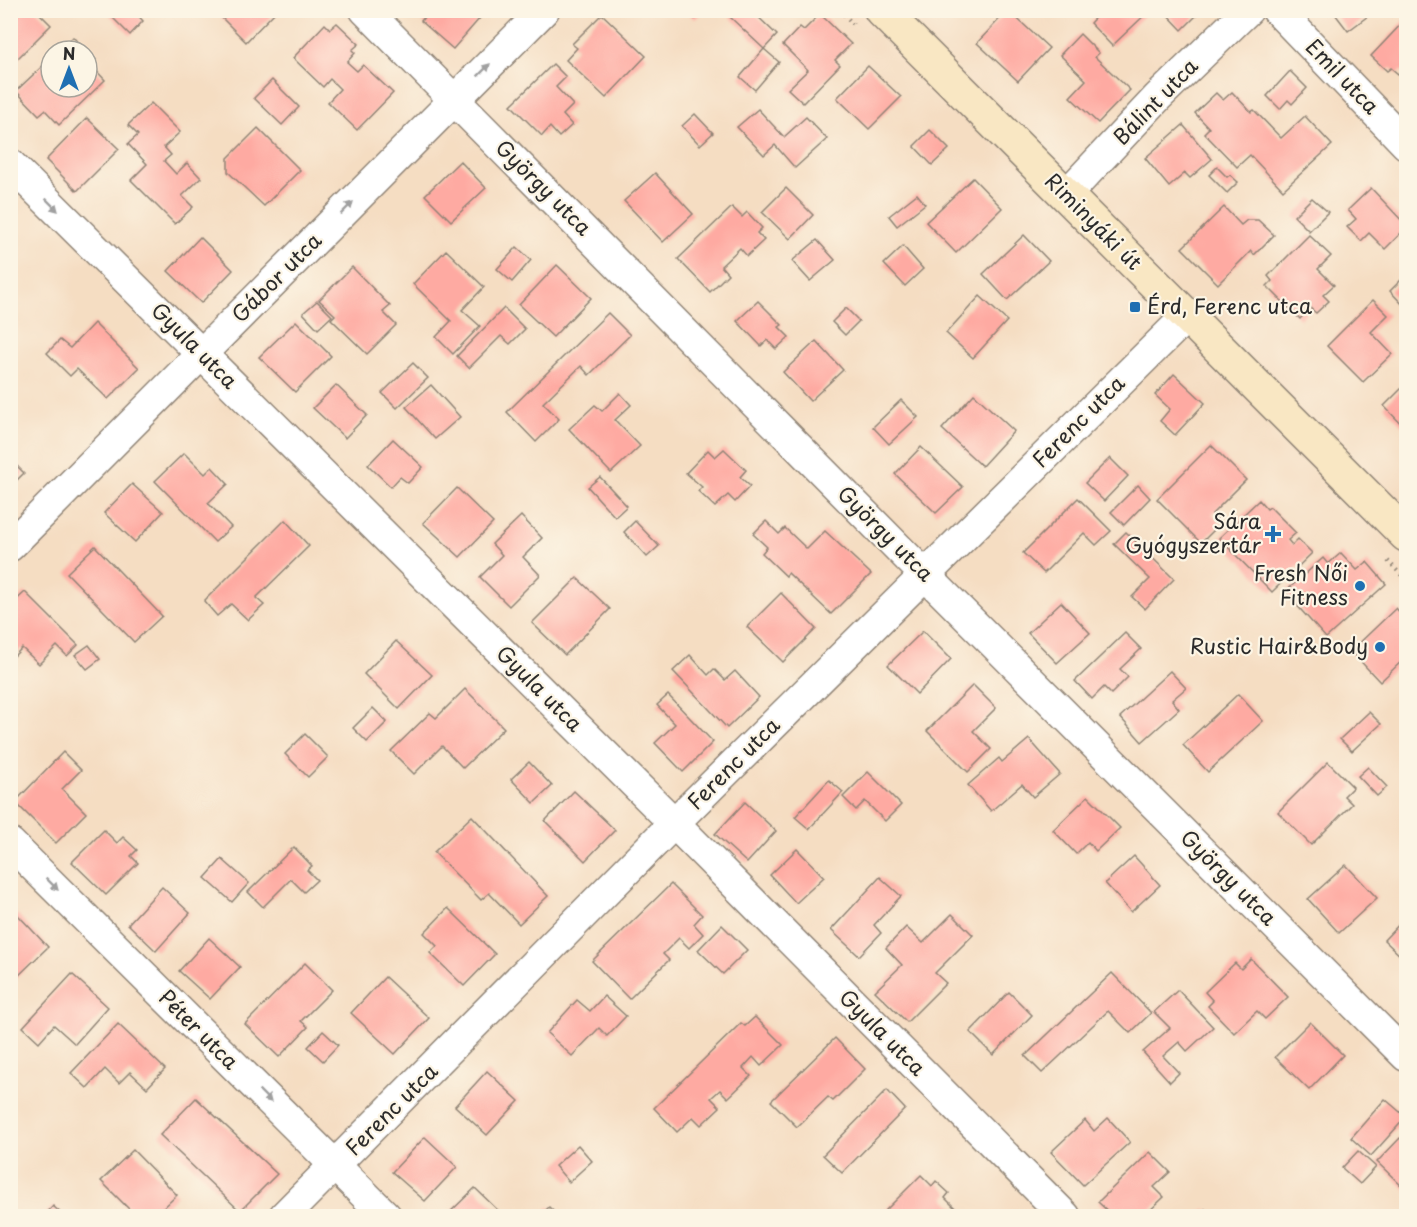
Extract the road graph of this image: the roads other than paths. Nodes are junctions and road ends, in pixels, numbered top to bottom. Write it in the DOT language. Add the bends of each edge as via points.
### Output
graph roads {
  1 [pos="365,10"];
  2 [pos="544,10"];
  3 [pos="881,10"];
  4 [pos="1248,10"];
  5 [pos="1277,10"];
  6 [pos="455,99"];
  7 [pos="1407,144"];
  8 [pos="10,164"];
  9 [pos="1066,195"];
  10 [pos="1187,316"];
  11 [pos="201,353"];
  12 [pos="1407,535"];
  13 [pos="10,546"];
  14 [pos="925,575"];
  15 [pos="674,823"];
  16 [pos="10,843"];
  17 [pos="1407,1056"];
  18 [pos="336,1166"];
  19 [pos="284,1216"];
  20 [pos="386,1216"];
  21 [pos="1065,1216"];
  1 -- 6 [label="street, György utca"];
  6 -- 2 [label="street, Gábor utca, one-way"];
  3 -- 9 [label="main road, Riminyáki út"];
  4 -- 9 [label="street, Bálint utca" via="1158,97"];
  5 -- 7 [label="street, Emil utca"];
  11 -- 6 [label="street, Gábor utca, one-way"];
  6 -- 14 [label="street, György utca"];
  8 -- 11 [label="street, Gyula utca, one-way"];
  9 -- 10 [label="main road, Riminyáki út"];
  10 -- 12 [label="main road, Riminyáki út"];
  10 -- 14 [label="street, Ferenc utca"];
  11 -- 13 [label="street, Gábor utca"];
  11 -- 15 [label="street, Gyula utca"];
  14 -- 15 [label="street, Ferenc utca"];
  14 -- 17 [label="street, György utca"];
  15 -- 18 [label="street, Ferenc utca"];
  15 -- 21 [label="street, Gyula utca"];
  16 -- 18 [label="street, Péter utca, one-way"];
  18 -- 19 [label="street, Ferenc utca"];
  18 -- 20 [label="street, Péter utca"];
}
